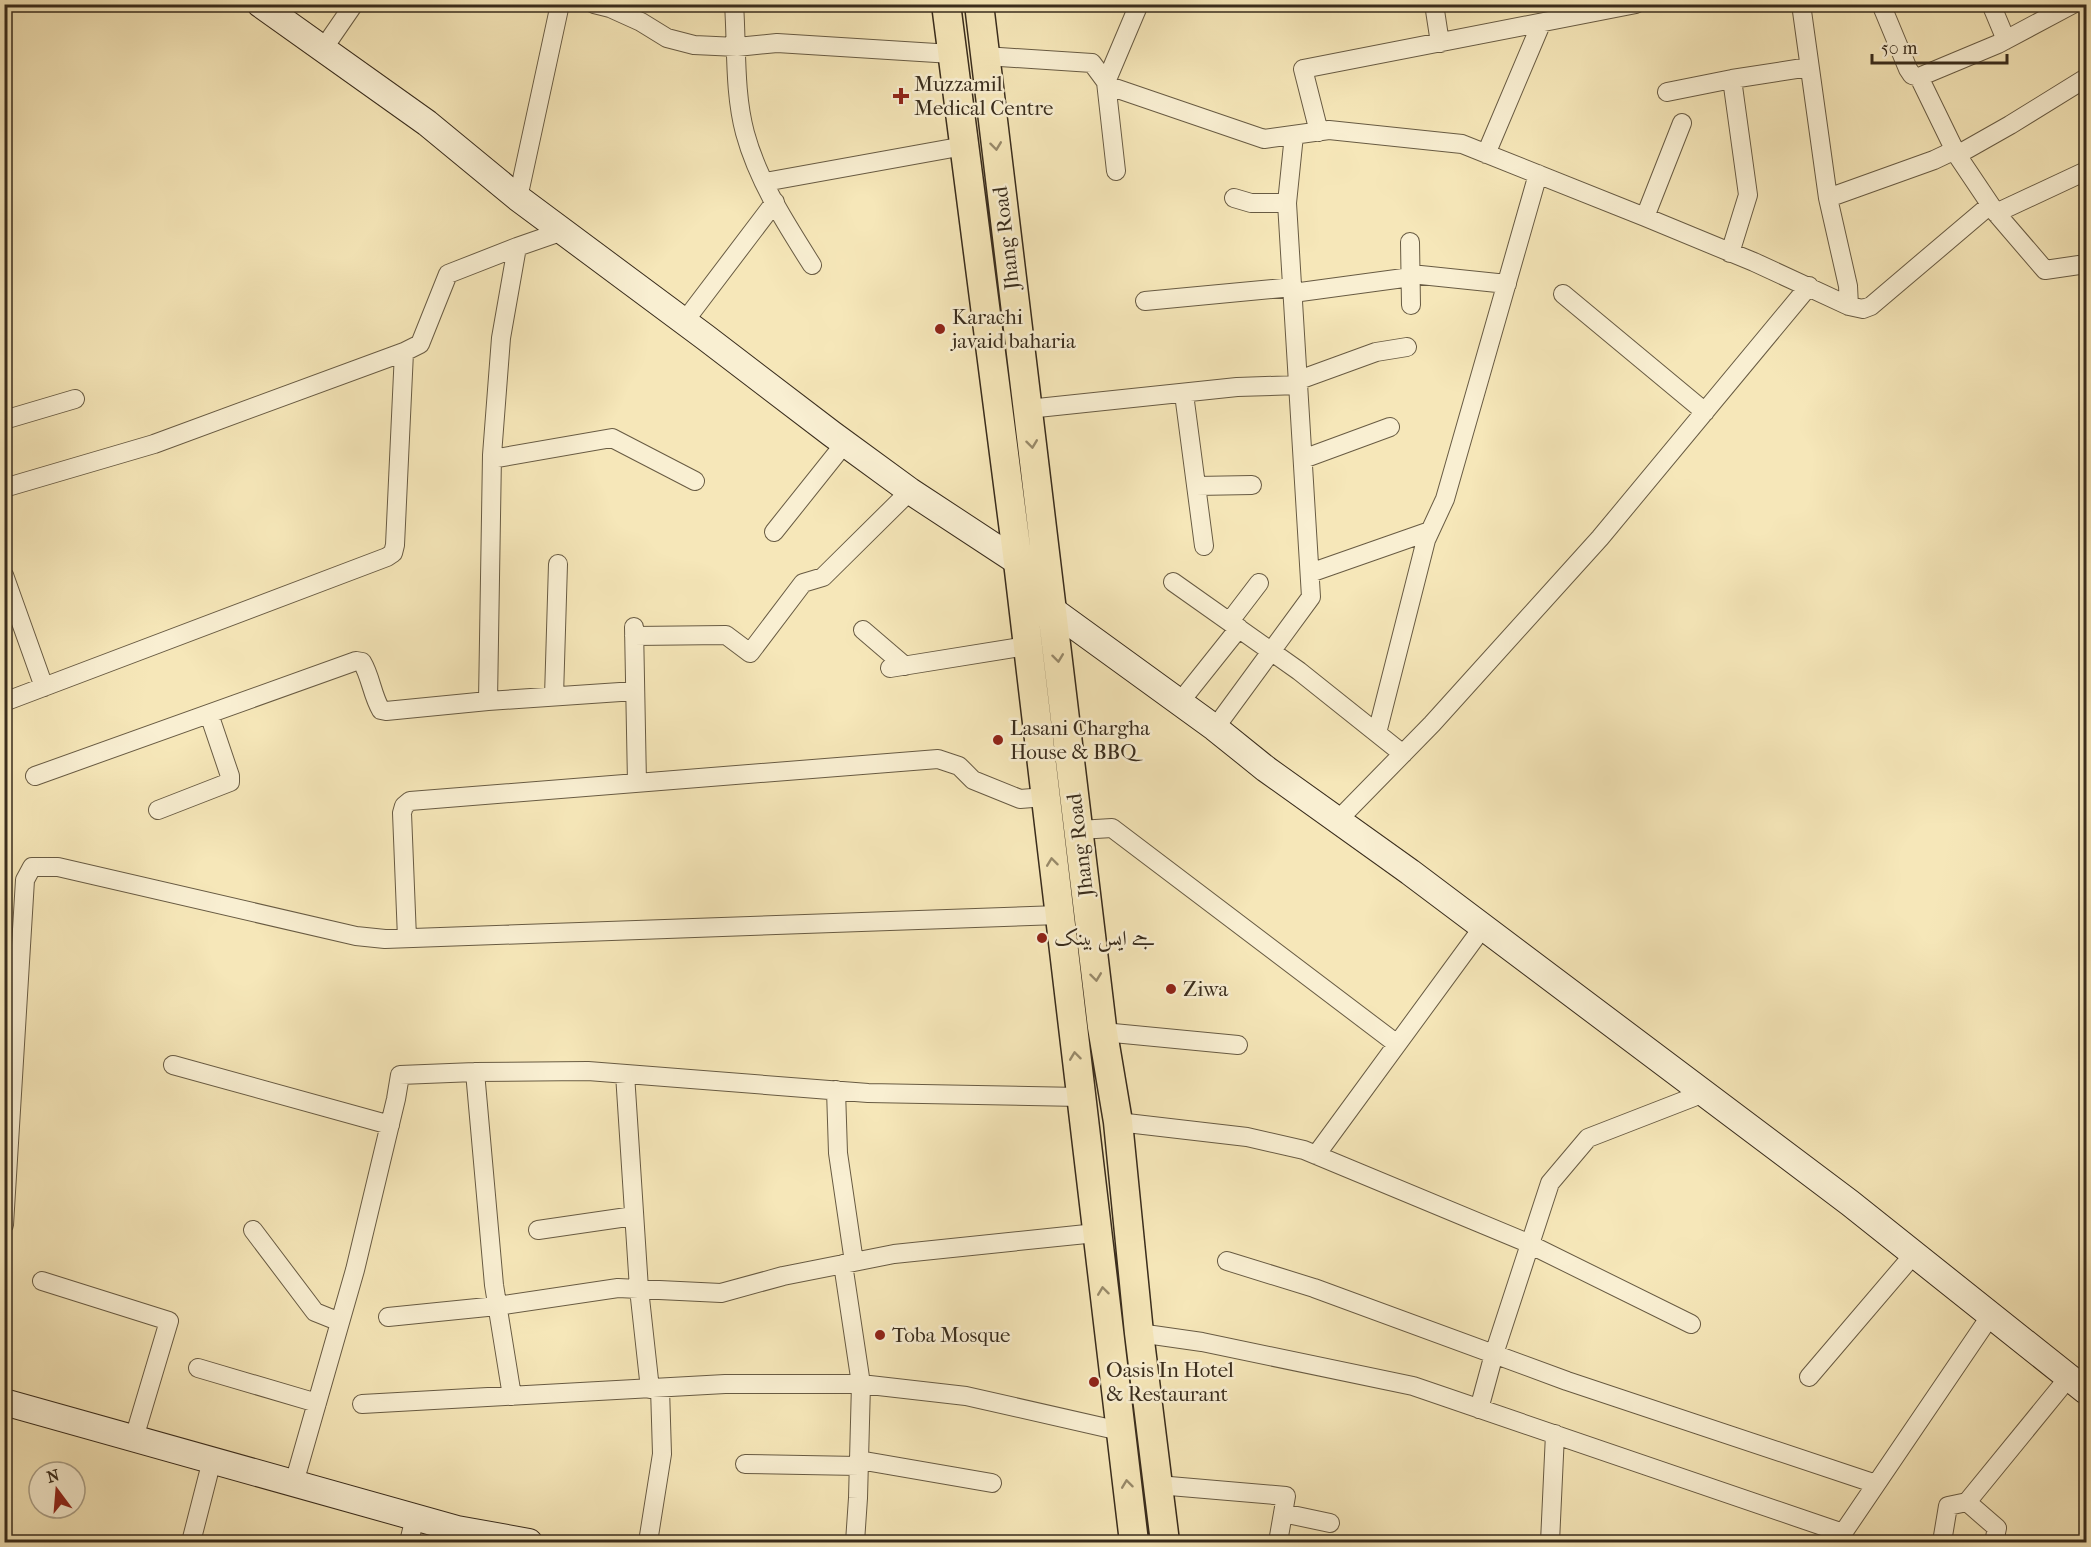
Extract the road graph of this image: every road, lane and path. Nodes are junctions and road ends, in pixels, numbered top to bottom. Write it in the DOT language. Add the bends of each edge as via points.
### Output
graph roads {
  1 [pos="260,4"];
  2 [pos="354,4"];
  3 [pos="560,4"];
  4 [pos="594,4"];
  5 [pos="734,4"];
  6 [pos="946,4"];
  7 [pos="979,4"];
  8 [pos="1139,4"];
  9 [pos="1434,4"];
  10 [pos="1636,4"];
  11 [pos="1801,4"];
  12 [pos="1881,4"];
  13 [pos="1991,4"];
  14 [pos="2073,4"];
  15 [pos="1541,24"];
  16 [pos="2006,40"];
  17 [pos="1440,43"];
  18 [pos="737,47"];
  19 [pos="323,49"];
  20 [pos="952,54"];
  21 [pos="985,56"];
  22 [pos="1809,67"];
  23 [pos="1919,77"];
  24 [pos="2086,78"];
  25 [pos="1732,79"];
  26 [pos="1106,82"];
  27 [pos="1667,92"];
  28 [pos="1682,123"];
  29 [pos="1318,132"];
  30 [pos="1294,135"];
  31 [pos="964,146"];
  32 [pos="1956,153"];
  33 [pos="1486,154"];
  34 [pos="1116,171"];
  35 [pos="2086,171"];
  36 [pos="1538,174"];
  37 [pos="765,182"];
  38 [pos="518,198"];
  39 [pos="1234,198"];
  40 [pos="1828,198"];
  41 [pos="775,202"];
  42 [pos="1287,203"];
  43 [pos="1993,209"];
  44 [pos="1645,217"];
  45 [pos="563,231"];
  46 [pos="1410,242"];
  47 [pos="517,247"];
  48 [pos="1730,252"];
  49 [pos="2086,264"];
  50 [pos="812,265"];
  51 [pos="1411,275"];
  52 [pos="1507,284"];
  53 [pos="1809,286"];
  54 [pos="1293,290"];
  55 [pos="1563,294"];
  56 [pos="1145,301"];
  57 [pos="1411,305"];
  58 [pos="1849,306"];
  59 [pos="684,322"];
  60 [pos="1407,347"];
  61 [pos="404,351"];
  62 [pos="1299,383"];
  63 [pos="1184,394"];
  64 [pos="75,399"];
  65 [pos="1028,409"];
  66 [pos="1705,412"];
  67 [pos="4,420"];
  68 [pos="1390,427"];
  69 [pos="845,443"];
  70 [pos="492,459"];
  71 [pos="1304,459"];
  72 [pos="695,481"];
  73 [pos="1252,485"];
  74 [pos="1196,486"];
  75 [pos="4,488"];
  76 [pos="910,491"];
  77 [pos="1430,531"];
  78 [pos="774,532"];
  79 [pos="1204,546"];
  80 [pos="558,564"];
  81 [pos="1310,573"];
  82 [pos="4,575"];
  83 [pos="1019,575"];
  84 [pos="1173,582"];
  85 [pos="1259,583"];
  86 [pos="1052,609"];
  87 [pos="1234,625"];
  88 [pos="863,630"];
  89 [pos="1027,646"];
  90 [pos="1271,651"];
  91 [pos="44,687"];
  92 [pos="635,691"];
  93 [pos="554,696"];
  94 [pos="488,701"];
  95 [pos="4,702"];
  96 [pos="1180,702"];
  97 [pos="209,714"];
  98 [pos="1215,728"];
  99 [pos="1377,734"];
  100 [pos="1403,754"];
  101 [pos="35,776"];
  102 [pos="637,783"];
  103 [pos="1045,797"];
  104 [pos="158,810"];
  105 [pos="1338,820"];
  106 [pos="1078,830"];
  107 [pos="1059,915"];
  108 [pos="1483,927"];
  109 [pos="407,938"];
  110 [pos="1103,1032"];
  111 [pos="1396,1044"];
  112 [pos="1238,1045"];
  113 [pos="173,1065"];
  114 [pos="475,1071"];
  115 [pos="625,1074"];
  116 [pos="836,1090"];
  117 [pos="1704,1093"];
  118 [pos="1080,1097"];
  119 [pos="1118,1122"];
  120 [pos="390,1125"];
  121 [pos="1316,1155"];
  122 [pos="634,1216"];
  123 [pos="4,1225"];
  124 [pos="253,1230"];
  125 [pos="538,1230"];
  126 [pos="1096,1233"];
  127 [pos="1531,1244"];
  128 [pos="1914,1254"];
  129 [pos="1227,1261"];
  130 [pos="848,1263"];
  131 [pos="42,1281"];
  132 [pos="639,1289"];
  133 [pos="497,1306"];
  134 [pos="1991,1315"];
  135 [pos="388,1317"];
  136 [pos="340,1322"];
  137 [pos="1691,1324"];
  138 [pos="1139,1333"];
  139 [pos="1494,1354"];
  140 [pos="198,1368"];
  141 [pos="1809,1377"];
  142 [pos="861,1384"];
  143 [pos="2078,1384"];
  144 [pos="655,1388"];
  145 [pos="512,1396"];
  146 [pos="4,1401"];
  147 [pos="317,1404"];
  148 [pos="362,1404"];
  149 [pos="1479,1408"];
  150 [pos="1120,1431"];
  151 [pos="1555,1434"];
  152 [pos="134,1438"];
  153 [pos="212,1460"];
  154 [pos="859,1463"];
  155 [pos="745,1464"];
  156 [pos="294,1483"];
  157 [pos="992,1483"];
  158 [pos="1876,1484"];
  159 [pos="1158,1485"];
  160 [pos="1967,1502"];
  161 [pos="1283,1513"];
  162 [pos="415,1518"];
  163 [pos="1330,1523"];
  164 [pos="495,1539"];
  165 [pos="191,1542"];
  166 [pos="409,1542"];
  167 [pos="529,1542"];
  168 [pos="648,1542"];
  169 [pos="855,1542"];
  170 [pos="1134,1542"];
  171 [pos="1165,1542"];
  172 [pos="1278,1542"];
  173 [pos="1550,1542"];
  174 [pos="1942,1542"];
  175 [pos="1994,1542"];
  1 -- 19 [label="street"];
  2 -- 19 [label="street"];
  3 -- 38 [label="street"];
  4 -- 18 [label="street" via="631,17 667,38 694,45"];
  5 -- 18 [label="street"];
  6 -- 20 [label="main road, Jhang Road"];
  7 -- 21 [label="main road, Jhang Road"];
  8 -- 26 [label="street"];
  9 -- 17 [label="street"];
  10 -- 15 [label="street"];
  11 -- 22 [label="street"];
  12 -- 23 [label="street" via="1908,69"];
  13 -- 16 [label="street"];
  14 -- 16 [label="street"];
  15 -- 17 [label="street"];
  15 -- 33 [label="street"];
  16 -- 23 [label="street"];
  17 -- 29 [label="street" via="1303,69"];
  18 -- 20 [label="street" via="777,43"];
  18 -- 37 [label="street" via="745,132"];
  19 -- 38 [label="street" via="428,123"];
  20 -- 31 [label="main road, Jhang Road"];
  21 -- 26 [label="street" via="1092,63"];
  21 -- 65 [label="main road, Jhang Road, one-way"];
  22 -- 25 [label="street"];
  22 -- 40 [label="street"];
  23 -- 32 [label="street"];
  24 -- 32 [label="street"];
  25 -- 27 [label="street"];
  25 -- 48 [label="street" via="1748,195"];
  26 -- 30 [label="street" via="1264,139"];
  26 -- 34 [label="street"];
  28 -- 44 [label="street"];
  29 -- 30 [label="street"];
  29 -- 33 [label="street" via="1462,144"];
  30 -- 42 [label="street"];
  31 -- 37 [label="street"];
  31 -- 83 [label="main road, Jhang Road"];
  32 -- 40 [label="street"];
  32 -- 43 [label="street"];
  33 -- 36 [label="street"];
  35 -- 43 [label="street"];
  36 -- 44 [label="street"];
  36 -- 52 [label="street"];
  37 -- 41 [label="street"];
  38 -- 45 [label="street"];
  39 -- 42 [label="street" via="1251,203"];
  40 -- 58 [label="street"];
  41 -- 50 [label="street"];
  41 -- 59 [label="street"];
  42 -- 54 [label="street"];
  43 -- 49 [label="street" via="2045,270"];
  43 -- 58 [label="street" via="1870,306"];
  44 -- 48 [label="street"];
  45 -- 47 [label="street"];
  45 -- 59 [label="street"];
  46 -- 51 [label="street"];
  47 -- 61 [label="street" via="448,274 420,344"];
  47 -- 70 [label="street" via="501,338"];
  48 -- 53 [label="street"];
  51 -- 52 [label="street"];
  51 -- 54 [label="street"];
  51 -- 57 [label="street"];
  52 -- 77 [label="street" via="1445,500"];
  53 -- 58 [label="street"];
  53 -- 66 [label="street"];
  54 -- 56 [label="street"];
  54 -- 62 [label="street"];
  55 -- 66 [label="street"];
  59 -- 69 [label="street"];
  60 -- 62 [label="street" via="1376,352"];
  61 -- 75 [label="street" via="154,444"];
  61 -- 91 [label="street" via="393,553"];
  62 -- 63 [label="street"];
  62 -- 71 [label="street"];
  63 -- 65 [label="street"];
  63 -- 74 [label="street"];
  64 -- 67 [label="street"];
  65 -- 86 [label="main road, Jhang Road, one-way"];
  66 -- 100 [label="street" via="1600,538"];
  68 -- 71 [label="street"];
  69 -- 76 [label="street"];
  69 -- 78 [label="street"];
  70 -- 72 [label="street" via="612,438"];
  70 -- 94 [label="street"];
  71 -- 81 [label="street"];
  73 -- 74 [label="street"];
  74 -- 79 [label="street"];
  76 -- 83 [label="street"];
  76 -- 92 [label="street" via="823,577 803,583 750,654 726,635 634,632"];
  77 -- 81 [label="street"];
  77 -- 99 [label="street"];
  80 -- 93 [label="street"];
  81 -- 90 [label="street" via="1311,597"];
  82 -- 91 [label="street"];
  83 -- 86 [label="street"];
  83 -- 89 [label="main road, Jhang Road"];
  84 -- 87 [label="street"];
  85 -- 87 [label="street"];
  86 -- 96 [label="street"];
  86 -- 106 [label="main road, Jhang Road, one-way"];
  87 -- 90 [label="street"];
  87 -- 96 [label="street"];
  88 -- 89 [label="street" via="898,667"];
  89 -- 103 [label="main road, Jhang Road"];
  90 -- 98 [label="street"];
  90 -- 99 [label="street"];
  91 -- 95 [label="street"];
  92 -- 93 [label="street"];
  92 -- 102 [label="street"];
  93 -- 94 [label="street"];
  94 -- 97 [label="street" via="381,710 366,669 356,661"];
  96 -- 98 [label="street"];
  97 -- 101 [label="street"];
  97 -- 104 [label="street" via="230,782"];
  98 -- 105 [label="street"];
  99 -- 100 [label="street"];
  100 -- 105 [label="street"];
  102 -- 103 [label="street" via="938,759 959,766 973,780 1020,799"];
  102 -- 109 [label="street" via="410,801 402,813"];
  107 -- 103 [label="main road, Jhang Road, one-way"];
  105 -- 108 [label="street"];
  106 -- 110 [label="main road, Jhang Road, one-way"];
  106 -- 111 [label="street" via="1112,828"];
  107 -- 109 [label="street"];
  118 -- 107 [label="main road, Jhang Road, one-way"];
  108 -- 111 [label="street"];
  108 -- 117 [label="street"];
  109 -- 123 [label="street" via="357,936 58,867 32,867 25,880"];
  110 -- 112 [label="street"];
  110 -- 119 [label="main road, Jhang Road"];
  111 -- 121 [label="street"];
  113 -- 120 [label="street"];
  114 -- 115 [label="street"];
  114 -- 120 [label="street" via="400,1075"];
  114 -- 133 [label="street"];
  115 -- 116 [label="street"];
  115 -- 122 [label="street"];
  116 -- 118 [label="street"];
  116 -- 130 [label="street"];
  117 -- 127 [label="street" via="1588,1138 1550,1183"];
  117 -- 128 [label="street"];
  118 -- 126 [label="main road, Jhang Road"];
  119 -- 121 [label="street" via="1247,1137"];
  119 -- 138 [label="main road, Jhang Road"];
  120 -- 136 [label="street"];
  121 -- 127 [label="street"];
  122 -- 125 [label="street"];
  122 -- 132 [label="street"];
  124 -- 136 [label="street" via="315,1312"];
  126 -- 130 [label="street" via="894,1254"];
  150 -- 126 [label="main road, Jhang Road, one-way"];
  127 -- 137 [label="street"];
  127 -- 139 [label="street"];
  128 -- 134 [label="street"];
  128 -- 141 [label="street"];
  129 -- 139 [label="street" via="1314,1287"];
  130 -- 132 [label="street" via="721,1293"];
  130 -- 142 [label="street"];
  131 -- 152 [label="street" via="169,1321"];
  132 -- 133 [label="street" via="618,1288"];
  132 -- 144 [label="street"];
  133 -- 135 [label="street"];
  133 -- 145 [label="street"];
  134 -- 143 [label="street"];
  134 -- 158 [label="street"];
  136 -- 147 [label="street"];
  138 -- 149 [label="street" via="1202,1342 1413,1386"];
  138 -- 159 [label="main road, Jhang Road"];
  139 -- 149 [label="street"];
  139 -- 158 [label="street"];
  140 -- 147 [label="street"];
  142 -- 144 [label="street"];
  142 -- 150 [label="street" via="966,1396"];
  142 -- 154 [label="street"];
  143 -- 160 [label="street"];
  144 -- 145 [label="street"];
  144 -- 168 [label="street" via="662,1454"];
  145 -- 148 [label="street"];
  146 -- 152 [label="street"];
  147 -- 156 [label="street"];
  149 -- 151 [label="street"];
  170 -- 150 [label="main road, Jhang Road, one-way"];
  151 -- 158 [label="street" via="1843,1533"];
  151 -- 173 [label="street"];
  152 -- 153 [label="street"];
  153 -- 156 [label="street"];
  153 -- 165 [label="street"];
  154 -- 155 [label="street"];
  154 -- 157 [label="street"];
  154 -- 169 [label="street"];
  156 -- 162 [label="street"];
  159 -- 161 [label="street" via="1286,1496"];
  159 -- 171 [label="main road, Jhang Road"];
  160 -- 174 [label="street" via="1948,1506"];
  160 -- 175 [label="street" via="1997,1528"];
  161 -- 163 [label="street"];
  161 -- 172 [label="street"];
  162 -- 164 [label="street"];
  162 -- 166 [label="street"];
  164 -- 167 [label="street"];
}
